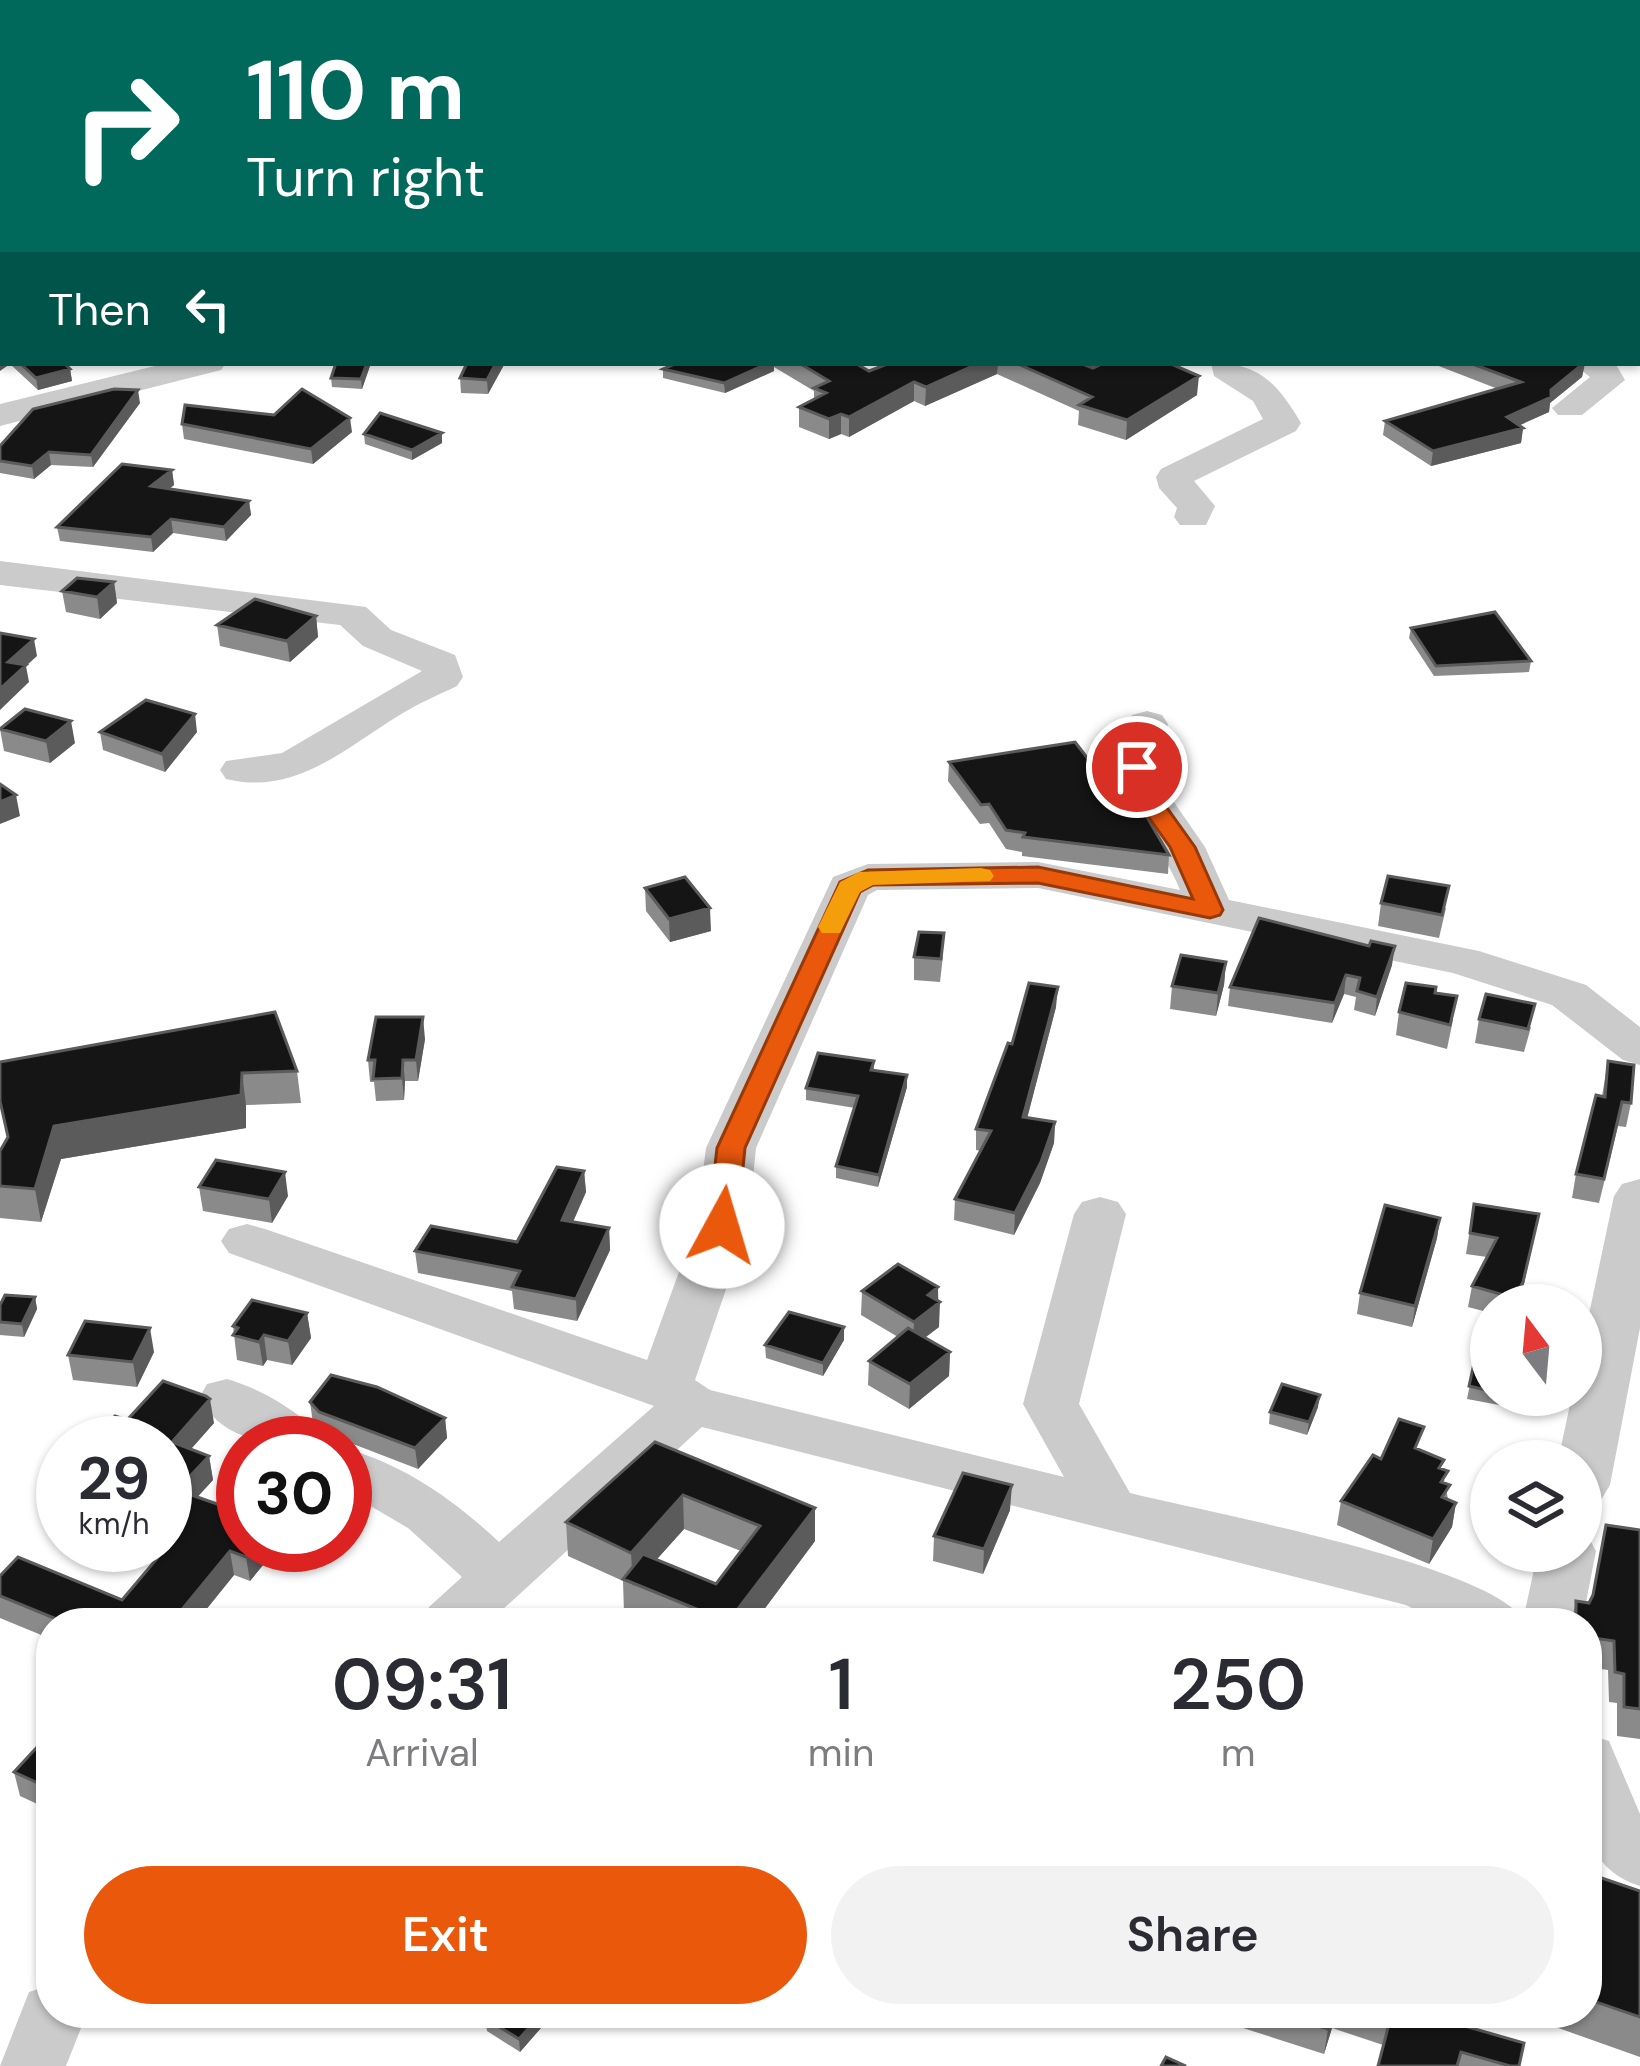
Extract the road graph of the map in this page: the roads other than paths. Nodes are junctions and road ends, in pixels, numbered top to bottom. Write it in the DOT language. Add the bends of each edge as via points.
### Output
graph roads {
  1 [pos="197,366"];
  2 [pos="1227,366"];
  3 [pos="1595,366"];
  4 [pos="1570,408"];
  5 [pos="0,416"];
  6 [pos="1192,517"];
  7 [pos="0,573"];
  8 [pos="1147,724"];
  9 [pos="241,770"];
  10 [pos="1210,910"];
  11 [pos="1640,1050"];
  12 [pos="1640,1196"];
  13 [pos="1100,1214"];
  14 [pos="247,1241"];
  15 [pos="679,1396"];
  16 [pos="227,1398"];
  17 [pos="1620,1398"];
  18 [pos="255,1416"];
  19 [pos="1601,1440"];
  20 [pos="372,1477"];
  21 [pos="1112,1512"];
  22 [pos="1563,1572"];
  23 [pos="499,1577"];
  24 [pos="466,1608"];
  25 [pos="1464,1608"];
  26 [pos="1555,1608"];
  27 [pos="1602,1800"];
  28 [pos="1640,1860"];
  29 [pos="47,2028"];
  30 [pos="31,2066"];
  1 -- 5 [label="street"];
  2 -- 6 [label="street" via="1267,395 1284,419 1174,477 1196,506"];
  3 -- 4 [label="street" via="1608,380"];
  7 -- 9 [label="street" via="352,615 376,638 441,664 443,677 301,764"];
  8 -- 10 [label="street" via="1137,767 1142,791 1183,847"];
  10 -- 11 [label="street" via="1462,962 1569,995"];
  10 -- 15 [label="street" via="1038,875 868,878 849,887 731,1148 722,1226"];
  12 -- 17 [label="street"];
  13 -- 21 [label="street" via="1051,1404"];
  14 -- 15 [label="street"];
  15 -- 21 [label="street"];
  15 -- 23 [label="street"];
  16 -- 18 [label="street"];
  17 -- 19 [label="street"];
  20 -- 23 [label="street" via="422,1504"];
  21 -- 25 [label="street" via="1423,1587"];
  22 -- 26 [label="street"];
  23 -- 24 [label="street"];
  27 -- 28 [label="street"];
  29 -- 30 [label="street"];
}
